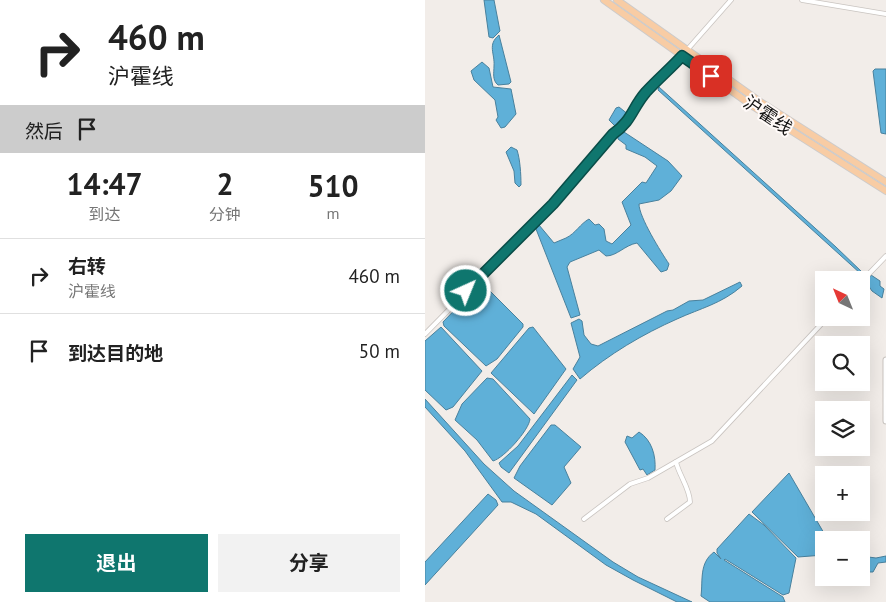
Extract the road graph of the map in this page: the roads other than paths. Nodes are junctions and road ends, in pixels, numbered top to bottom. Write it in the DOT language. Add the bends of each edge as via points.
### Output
graph roads {
  1 [pos="604,0"];
  2 [pos="617,0"];
  3 [pos="731,0"];
  4 [pos="802,0"];
  5 [pos="886,14"];
  6 [pos="687,50"];
  7 [pos="682,56"];
  8 [pos="886,182"];
  9 [pos="886,191"];
  10 [pos="886,256"];
  11 [pos="870,273"];
  12 [pos="819,326"];
  13 [pos="425,334"];
  14 [pos="886,360"];
  15 [pos="886,420"];
  16 [pos="676,462"];
  17 [pos="584,519"];
  18 [pos="667,519"];
  1 -- 7 [label="highway, 沪霍线"];
  2 -- 6 [label="highway, 沪霍线"];
  3 -- 6 [label="street"];
  4 -- 5 [label="street"];
  6 -- 7 [label="highway"];
  6 -- 8 [label="highway, 沪霍线"];
  7 -- 9 [label="highway, 沪霍线" via="804,140"];
  7 -- 13 [label="street" via="634,107 625,126 613,134 553,204"];
  10 -- 11 [label="street"];
  12 -- 16 [label="street" via="711,441"];
  14 -- 15 [label="street"];
  16 -- 17 [label="street" via="648,478 629,484"];
  16 -- 18 [label="street" via="691,502"];
}
